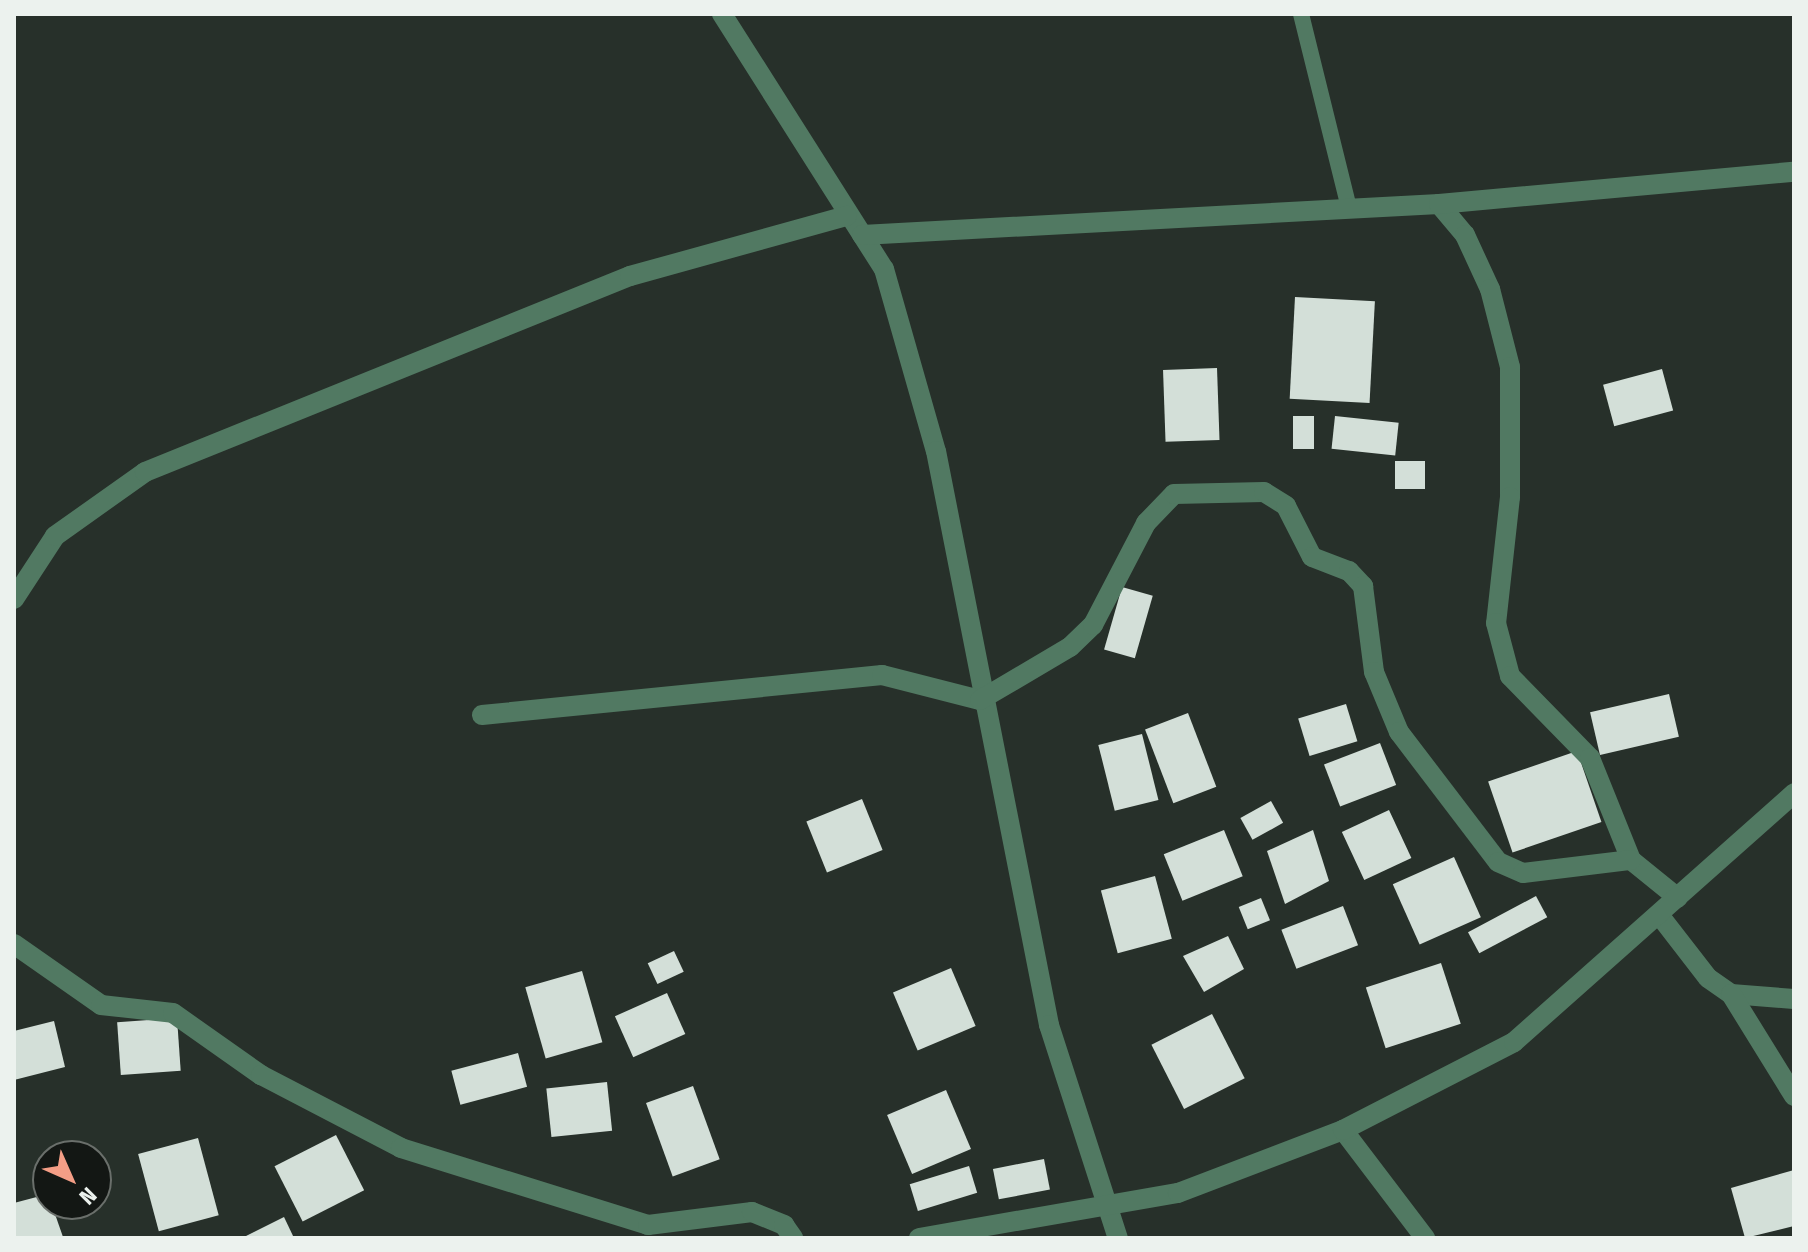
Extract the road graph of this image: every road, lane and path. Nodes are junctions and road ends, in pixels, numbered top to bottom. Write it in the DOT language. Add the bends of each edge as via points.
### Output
graph roads {
  1 [pos="722,14"];
  2 [pos="1301,14"];
  3 [pos="1794,172"];
  4 [pos="1439,204"];
  5 [pos="1349,208"];
  6 [pos="847,216"];
  7 [pos="862,235"];
  8 [pos="14,599"];
  9 [pos="980,700"];
  10 [pos="482,715"];
  11 [pos="1794,793"];
  12 [pos="1631,860"];
  13 [pos="1678,898"];
  14 [pos="1660,916"];
  15 [pos="14,944"];
  16 [pos="1731,994"];
  17 [pos="1794,999"];
  18 [pos="1794,1096"];
  19 [pos="1343,1130"];
  20 [pos="1110,1210"];
  21 [pos="793,1238"];
  22 [pos="919,1238"];
  23 [pos="1118,1238"];
  24 [pos="1425,1238"];
  1 -- 6 [label="street"];
  2 -- 5 [label="lane"];
  3 -- 4 [label="street"];
  4 -- 5 [label="street"];
  4 -- 12 [label="street" via="1465,235 1490,289 1510,367 1510,497 1496,623 1510,676 1590,758"];
  5 -- 7 [label="street"];
  6 -- 7 [label="street"];
  6 -- 8 [label="street" via="630,276 145,472 55,536"];
  7 -- 9 [label="street" via="884,269 936,451"];
  9 -- 10 [label="street" via="882,675"];
  9 -- 12 [label="street" via="1070,647 1093,625 1146,523 1174,494 1264,492 1286,506 1312,557 1349,571 1363,586 1374,672 1399,732 1498,862 1523,873"];
  9 -- 20 [label="street" via="1049,1025"];
  11 -- 13 [label="street"];
  12 -- 13 [label="street"];
  13 -- 14 [label="street"];
  14 -- 16 [label="street" via="1708,978"];
  14 -- 19 [label="street" via="1514,1042"];
  15 -- 21 [label="street" via="101,1005 173,1013 261,1075 401,1148 648,1225 752,1212 784,1225"];
  16 -- 17 [label="street"];
  16 -- 18 [label="street"];
  19 -- 20 [label="street" via="1178,1193"];
  19 -- 24 [label="street"];
  20 -- 22 [label="street"];
  20 -- 23 [label="street"];
}
